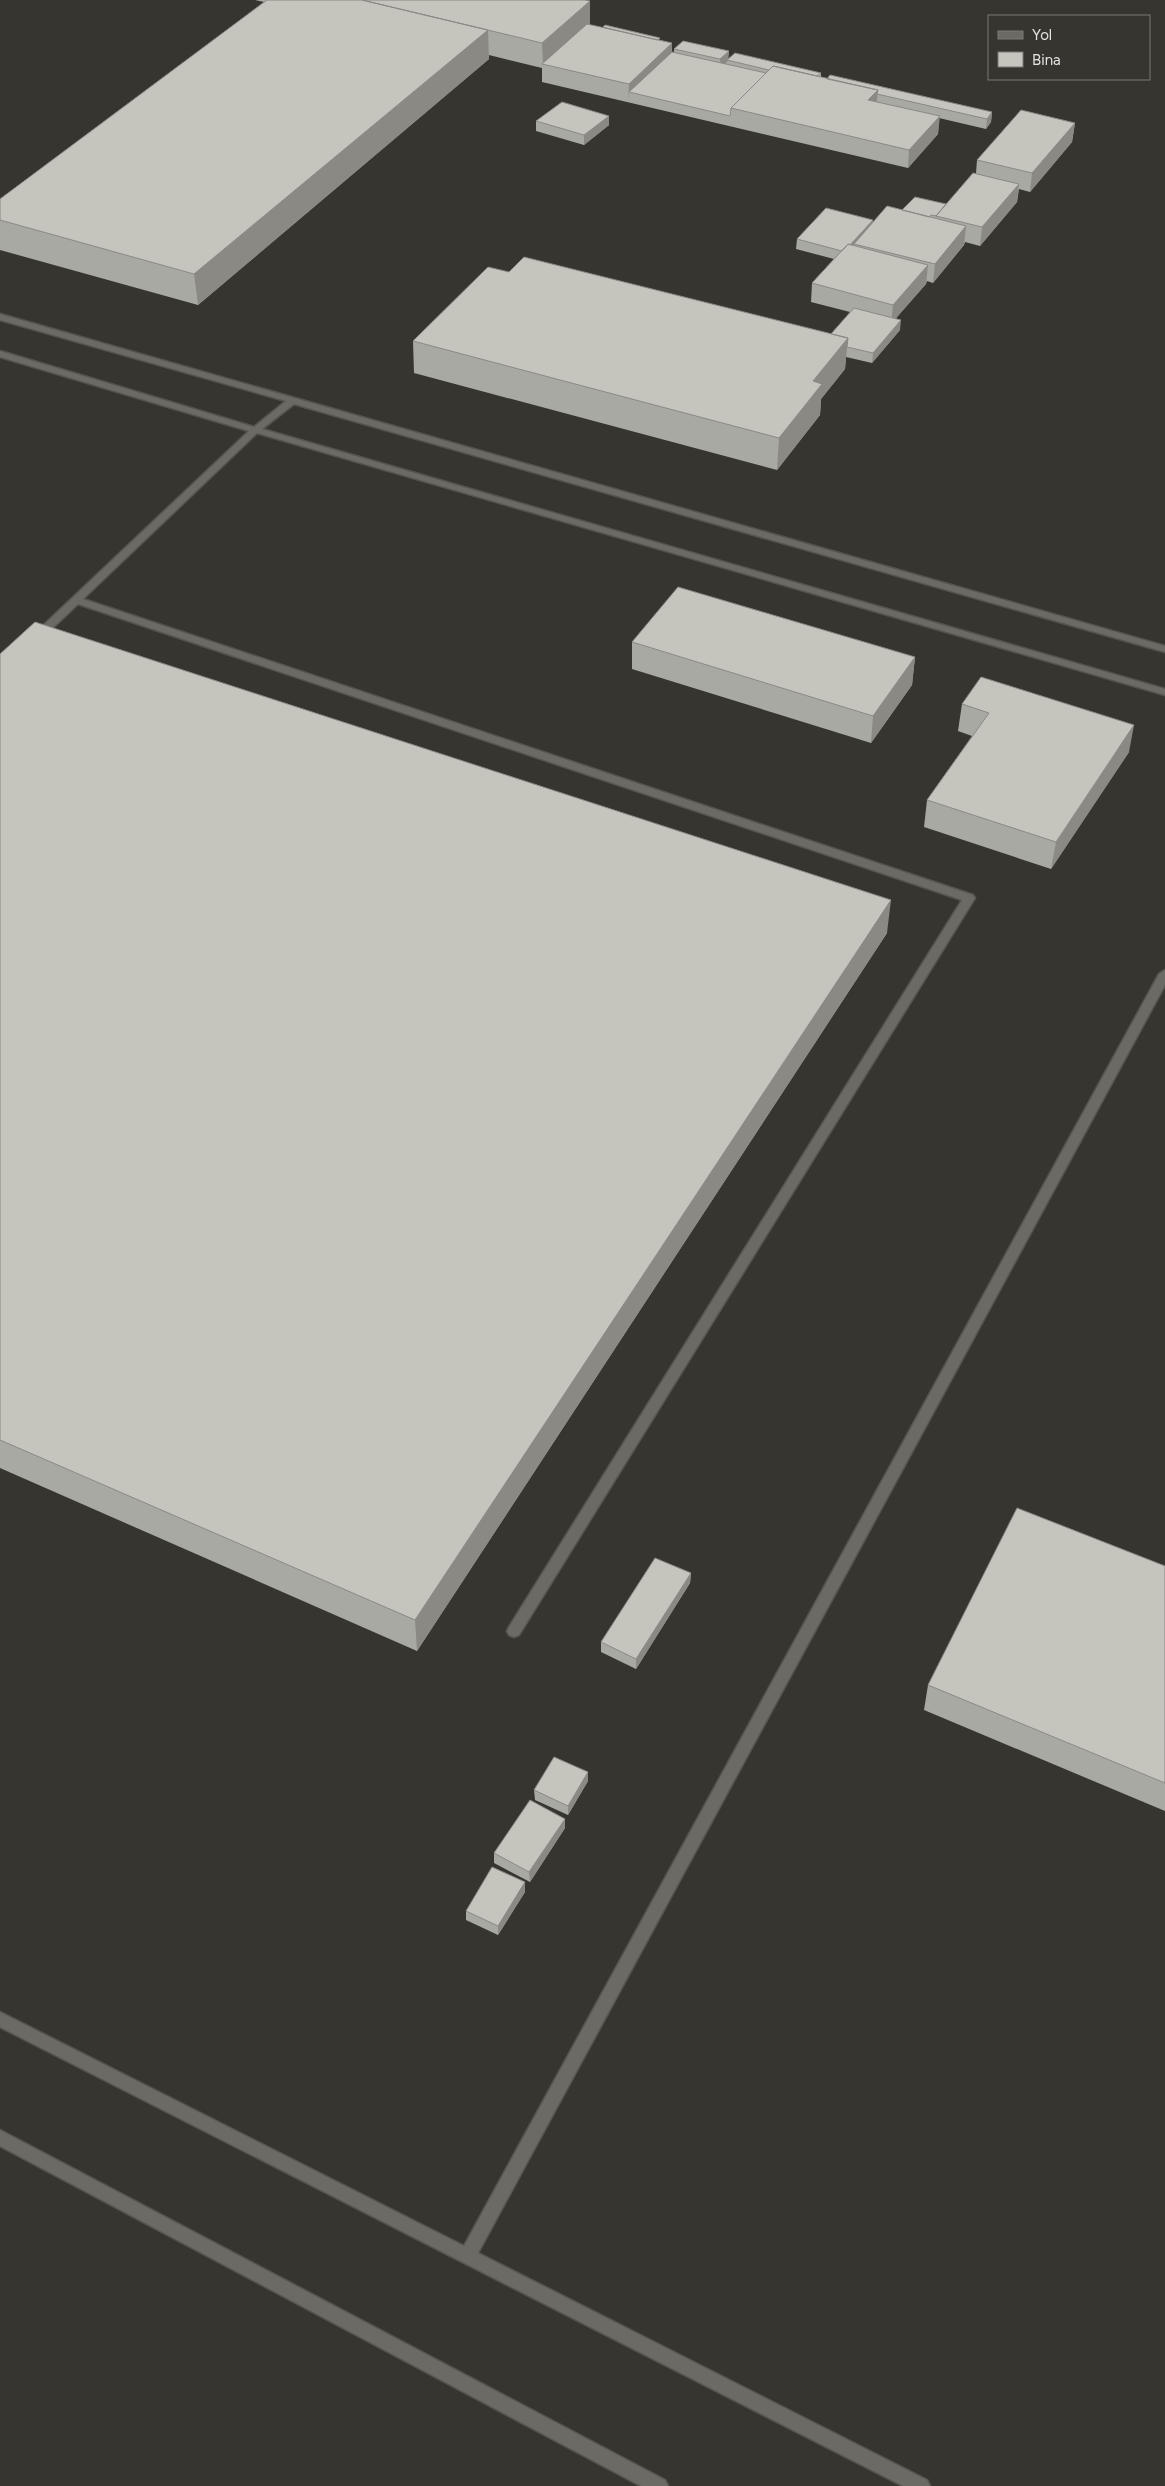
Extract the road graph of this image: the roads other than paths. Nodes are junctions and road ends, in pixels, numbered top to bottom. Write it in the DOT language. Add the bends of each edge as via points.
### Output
graph roads {
  1 [pos="0,317"];
  2 [pos="0,354"];
  3 [pos="293,400"];
  4 [pos="254,430"];
  5 [pos="77,600"];
  6 [pos="28,645"];
  7 [pos="1165,649"];
  8 [pos="1165,692"];
  9 [pos="1165,974"];
  10 [pos="514,1631"];
  11 [pos="0,2019"];
  12 [pos="0,2138"];
  13 [pos="467,2257"];
  14 [pos="659,2486"];
  15 [pos="921,2486"];
  1 -- 3 [label="lane"];
  2 -- 4 [label="lane"];
  3 -- 4 [label="lane"];
  3 -- 7 [label="lane"];
  4 -- 5 [label="lane"];
  4 -- 8 [label="lane"];
  5 -- 6 [label="lane"];
  5 -- 10 [label="lane" via="969,898"];
  9 -- 13 [label="lane"];
  11 -- 13 [label="lane"];
  12 -- 14 [label="lane"];
  13 -- 15 [label="lane"];
}
